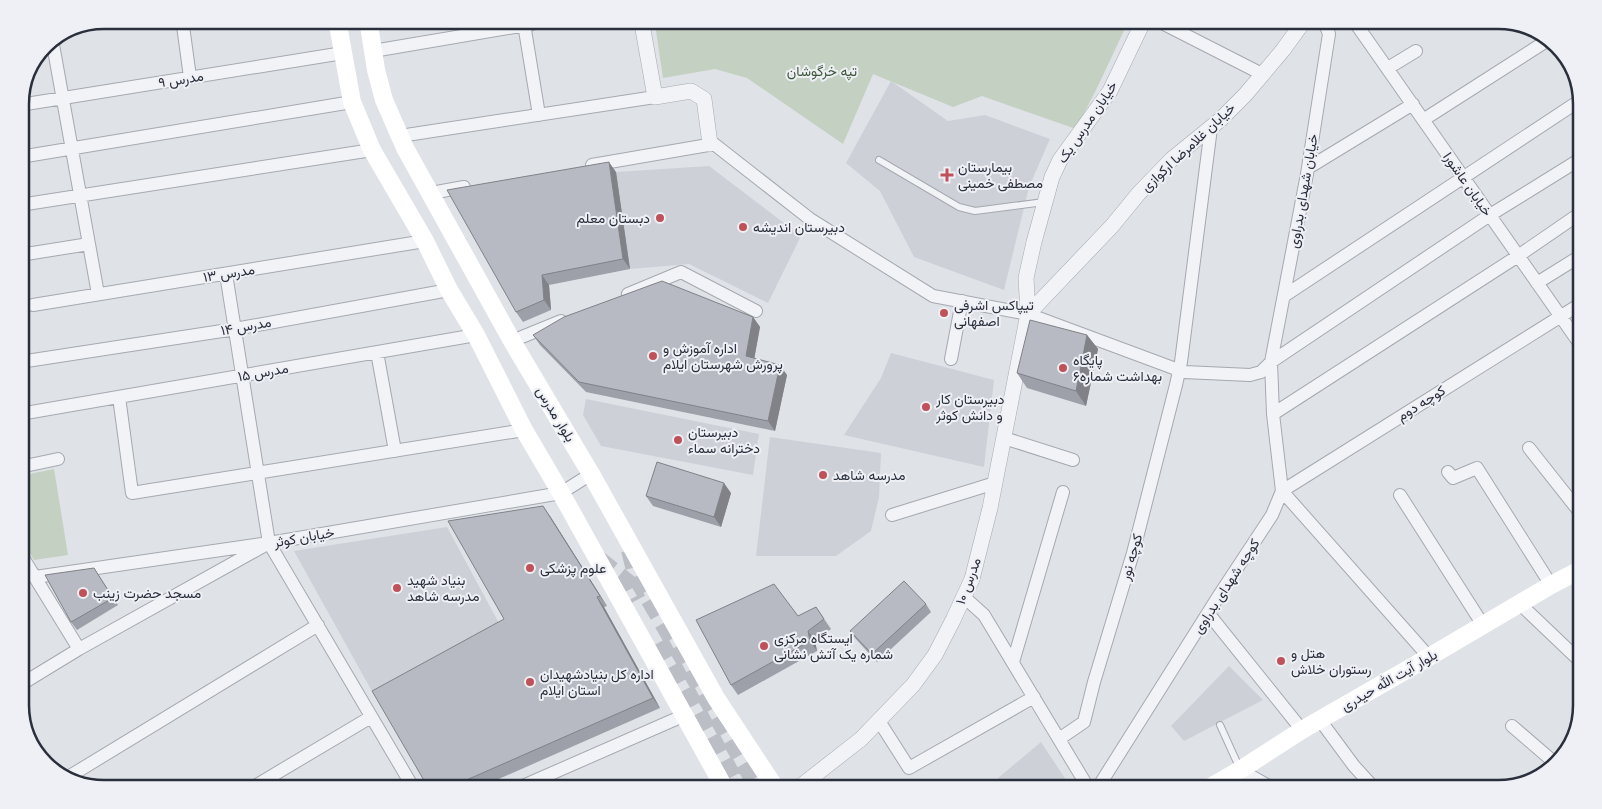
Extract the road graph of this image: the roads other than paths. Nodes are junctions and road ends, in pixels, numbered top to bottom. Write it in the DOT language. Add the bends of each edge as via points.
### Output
graph roads {
  1 [pos="183,29"];
  2 [pos="339,29"];
  3 [pos="370,29"];
  4 [pos="503,29"];
  5 [pos="528,29"];
  6 [pos="643,29"];
  7 [pos="1140,29"];
  8 [pos="1172,29"];
  9 [pos="1298,29"];
  10 [pos="1327,29"];
  11 [pos="1360,29"];
  12 [pos="1543,43"];
  13 [pos="54,48"];
  14 [pos="373,51"];
  15 [pos="1416,51"];
  16 [pos="343,53"];
  17 [pos="1388,68"];
  18 [pos="1262,74"];
  19 [pos="190,77"];
  20 [pos="654,97"];
  21 [pos="63,98"];
  22 [pos="352,102"];
  23 [pos="29,104"];
  24 [pos="1413,104"];
  25 [pos="1573,105"];
  26 [pos="539,115"];
  27 [pos="1424,120"];
  28 [pos="1211,128"];
  29 [pos="400,136"];
  30 [pos="710,144"];
  31 [pos="72,149"];
  32 [pos="372,150"];
  33 [pos="29,156"];
  34 [pos="879,160"];
  35 [pos="1573,164"];
  36 [pos="577,167"];
  37 [pos="1308,168"];
  38 [pos="1464,178"];
  39 [pos="480,185"];
  40 [pos="431,193"];
  41 [pos="80,195"];
  42 [pos="1045,202"];
  43 [pos="29,203"];
  44 [pos="1490,215"];
  45 [pos="1573,218"];
  46 [pos="425,241"];
  47 [pos="89,244"];
  48 [pos="29,254"];
  49 [pos="1518,256"];
  50 [pos="1573,260"];
  51 [pos="226,274"];
  52 [pos="1537,283"];
  53 [pos="449,290"];
  54 [pos="98,294"];
  55 [pos="1284,296"];
  56 [pos="619,298"];
  57 [pos="962,301"];
  58 [pos="33,305"];
  59 [pos="1573,308"];
  60 [pos="756,311"];
  61 [pos="1028,314"];
  62 [pos="1560,315"];
  63 [pos="574,316"];
  64 [pos="235,329"];
  65 [pos="1573,334"];
  66 [pos="476,335"];
  67 [pos="512,341"];
  68 [pos="377,352"];
  69 [pos="951,359"];
  70 [pos="29,360"];
  71 [pos="1271,362"];
  72 [pos="1180,366"];
  73 [pos="242,375"];
  74 [pos="119,397"];
  75 [pos="29,412"];
  76 [pos="1273,414"];
  77 [pos="524,430"];
  78 [pos="1004,438"];
  79 [pos="1529,448"];
  80 [pos="395,451"];
  81 [pos="58,459"];
  82 [pos="1073,460"];
  83 [pos="29,465"];
  84 [pos="1448,472"];
  85 [pos="258,473"];
  86 [pos="591,474"];
  87 [pos="995,482"];
  88 [pos="1282,491"];
  89 [pos="1063,492"];
  90 [pos="561,493"];
  91 [pos="1400,495"];
  92 [pos="1573,504"];
  93 [pos="892,516"];
  94 [pos="269,542"];
  95 [pos="29,566"];
  96 [pos="1573,571"];
  97 [pos="36,577"];
  98 [pos="1551,584"];
  99 [pos="964,597"];
  100 [pos="1519,603"];
  101 [pos="1208,613"];
  102 [pos="318,625"];
  103 [pos="1483,625"];
  104 [pos="79,649"];
  105 [pos="1573,654"];
  106 [pos="1429,657"];
  107 [pos="1013,662"];
  108 [pos="29,680"];
  109 [pos="1034,698"];
  110 [pos="685,715"];
  111 [pos="372,717"];
  112 [pos="1320,720"];
  113 [pos="879,721"];
  114 [pos="1220,725"];
  115 [pos="1512,726"];
  116 [pos="1302,730"];
  117 [pos="1059,739"];
  118 [pos="1550,759"];
  119 [pos="1240,770"];
  120 [pos="74,773"];
  121 [pos="265,780"];
  122 [pos="409,780"];
  123 [pos="537,780"];
  124 [pos="720,780"];
  125 [pos="770,780"];
  126 [pos="809,780"];
  127 [pos="1084,780"];
  128 [pos="1103,780"];
  129 [pos="1223,780"];
  130 [pos="1258,780"];
  131 [pos="1367,780"];
  1 -- 19 [label="street"];
  2 -- 16 [label="main road"];
  3 -- 14 [label="main road, بلوار مدرس"];
  4 -- 14 [label="street"];
  5 -- 26 [label="street"];
  6 -- 20 [label="street"];
  7 -- 42 [label="street, خیابان مدرس یک" via="1110,91 1060,160"];
  8 -- 18 [label="street"];
  9 -- 18 [label="street, خیابان غلامرضا ارکوازی"];
  10 -- 37 [label="street, خیابان شهدای بدراوی" via="1329,34"];
  11 -- 17 [label="street, خیابان عاشورا"];
  12 -- 27 [label="street"];
  13 -- 21 [label="street"];
  14 -- 29 [label="main road, بلوار مدرس" via="384,100"];
  15 -- 17 [label="street"];
  16 -- 19 [label="street, مدرس ۹"];
  16 -- 22 [label="main road"];
  17 -- 24 [label="street, خیابان عاشورا"];
  18 -- 28 [label="street, خیابان غلامرضا ارکوازی"];
  19 -- 21 [label="street, مدرس ۹"];
  20 -- 26 [label="street"];
  20 -- 30 [label="street" via="691,91 704,99"];
  21 -- 23 [label="street, مدرس ۹"];
  21 -- 31 [label="street"];
  22 -- 31 [label="street"];
  22 -- 32 [label="main road"];
  24 -- 27 [label="street, خیابان عاشورا"];
  24 -- 37 [label="street"];
  25 -- 38 [label="street"];
  26 -- 29 [label="street"];
  27 -- 38 [label="street, خیابان عاشورا"];
  28 -- 61 [label="street, خیابان غلامرضا ارکوازی" via="1139,193"];
  28 -- 72 [label="street, کوچه نور"];
  29 -- 40 [label="main road, بلوار مدرس"];
  30 -- 36 [label="street"];
  30 -- 57 [label="street" via="717,145 810,219 933,296"];
  31 -- 33 [label="street"];
  31 -- 41 [label="street"];
  32 -- 41 [label="street"];
  32 -- 46 [label="main road"];
  34 -- 42 [label="lane" via="959,207 975,211"];
  35 -- 44 [label="street"];
  37 -- 55 [label="street, خیابان شهدای بدراوی"];
  38 -- 44 [label="street, خیابان عاشورا"];
  38 -- 55 [label="street"];
  39 -- 40 [label="street"];
  40 -- 67 [label="main road, بلوار مدرس"];
  41 -- 43 [label="street"];
  41 -- 47 [label="street"];
  42 -- 61 [label="street, خیابان مدرس یک" via="1026,278"];
  44 -- 49 [label="street, خیابان عاشورا"];
  44 -- 71 [label="street"];
  45 -- 49 [label="street"];
  46 -- 51 [label="street, مدرس ۱۳"];
  46 -- 53 [label="main road"];
  47 -- 48 [label="street"];
  47 -- 54 [label="street"];
  49 -- 52 [label="street, خیابان عاشورا"];
  49 -- 76 [label="street"];
  50 -- 52 [label="street"];
  51 -- 54 [label="street, مدرس ۱۳"];
  51 -- 64 [label="street"];
  52 -- 62 [label="street, خیابان عاشورا"];
  53 -- 64 [label="street, مدرس ۱۴"];
  53 -- 66 [label="main road"];
  54 -- 58 [label="street, مدرس ۱۳"];
  55 -- 71 [label="street, خیابان شهدای بدراوی"];
  56 -- 60 [label="street" via="681,272"];
  57 -- 61 [label="street"];
  57 -- 69 [label="street"];
  59 -- 62 [label="street, کوچه دوم"];
  61 -- 72 [label="street"];
  61 -- 78 [label="street, مدرس ۱۰"];
  62 -- 65 [label="street, خیابان عاشورا"];
  62 -- 88 [label="street, کوچه دوم"];
  63 -- 67 [label="street"];
  64 -- 70 [label="street, مدرس ۱۴"];
  64 -- 73 [label="street"];
  66 -- 68 [label="street, مدرس ۱۵"];
  66 -- 77 [label="main road"];
  67 -- 86 [label="main road, بلوار مدرس"];
  68 -- 73 [label="street, مدرس ۱۵"];
  68 -- 80 [label="street"];
  71 -- 72 [label="street" via="1261,372 1250,375"];
  71 -- 76 [label="street, کوچه شهدای بدراوی"];
  72 -- 117 [label="street, کوچه نور" via="1133,553 1084,722"];
  73 -- 74 [label="street, مدرس ۱۵"];
  73 -- 85 [label="street"];
  74 -- 75 [label="street, مدرس ۱۵"];
  74 -- 85 [label="street" via="132,493"];
  76 -- 88 [label="street, کوچه شهدای بدراوی"];
  77 -- 80 [label="street"];
  77 -- 90 [label="main road"];
  78 -- 82 [label="street"];
  78 -- 87 [label="street, مدرس ۱۰"];
  79 -- 92 [label="street"];
  80 -- 85 [label="street"];
  81 -- 83 [label="street"];
  84 -- 98 [label="street" via="1454,478 1477,468"];
  85 -- 94 [label="street"];
  86 -- 90 [label="street"];
  86 -- 125 [label="main road, بلوار مدرس" via="716,698"];
  87 -- 93 [label="street"];
  87 -- 99 [label="street, مدرس ۱۰" via="972,579"];
  88 -- 101 [label="street, کوچه شهدای بدراوی" via="1272,515"];
  88 -- 106 [label="street"];
  89 -- 107 [label="street"];
  90 -- 94 [label="street, خیابان کوثر"];
  90 -- 110 [label="main road"];
  91 -- 103 [label="street"];
  94 -- 97 [label="street"];
  94 -- 102 [label="street"];
  94 -- 104 [label="street, خیابان کوثر"];
  95 -- 97 [label="street"];
  96 -- 98 [label="main road, بلوار آیت الله حیدری"];
  97 -- 104 [label="street"];
  98 -- 100 [label="main road, بلوار آیت الله حیدری"];
  99 -- 107 [label="street" via="984,615"];
  99 -- 113 [label="street, مدرس ۱۰" via="935,655 913,685"];
  100 -- 103 [label="main road, بلوار آیت الله حیدری"];
  100 -- 105 [label="street"];
  101 -- 116 [label="street"];
  101 -- 128 [label="street, کوچه شهدای بدراوی"];
  102 -- 111 [label="street"];
  102 -- 120 [label="street"];
  103 -- 106 [label="main road, بلوار آیت الله حیدری"];
  104 -- 108 [label="street, خیابان کوثر"];
  106 -- 112 [label="main road, بلوار آیت الله حیدری"];
  107 -- 109 [label="street"];
  109 -- 113 [label="street" via="909,768"];
  109 -- 117 [label="street"];
  110 -- 123 [label="street"];
  110 -- 124 [label="main road"];
  111 -- 121 [label="street"];
  111 -- 122 [label="street"];
  112 -- 116 [label="main road, بلوار آیت الله حیدری"];
  112 -- 131 [label="street"];
  113 -- 126 [label="street, مدرس ۱۰"];
  114 -- 119 [label="lane"];
  115 -- 118 [label="street"];
  116 -- 119 [label="main road, بلوار آیت الله حیدری"];
  117 -- 127 [label="street"];
  119 -- 129 [label="main road, بلوار آیت الله حیدری"];
  119 -- 130 [label="street"];
}
